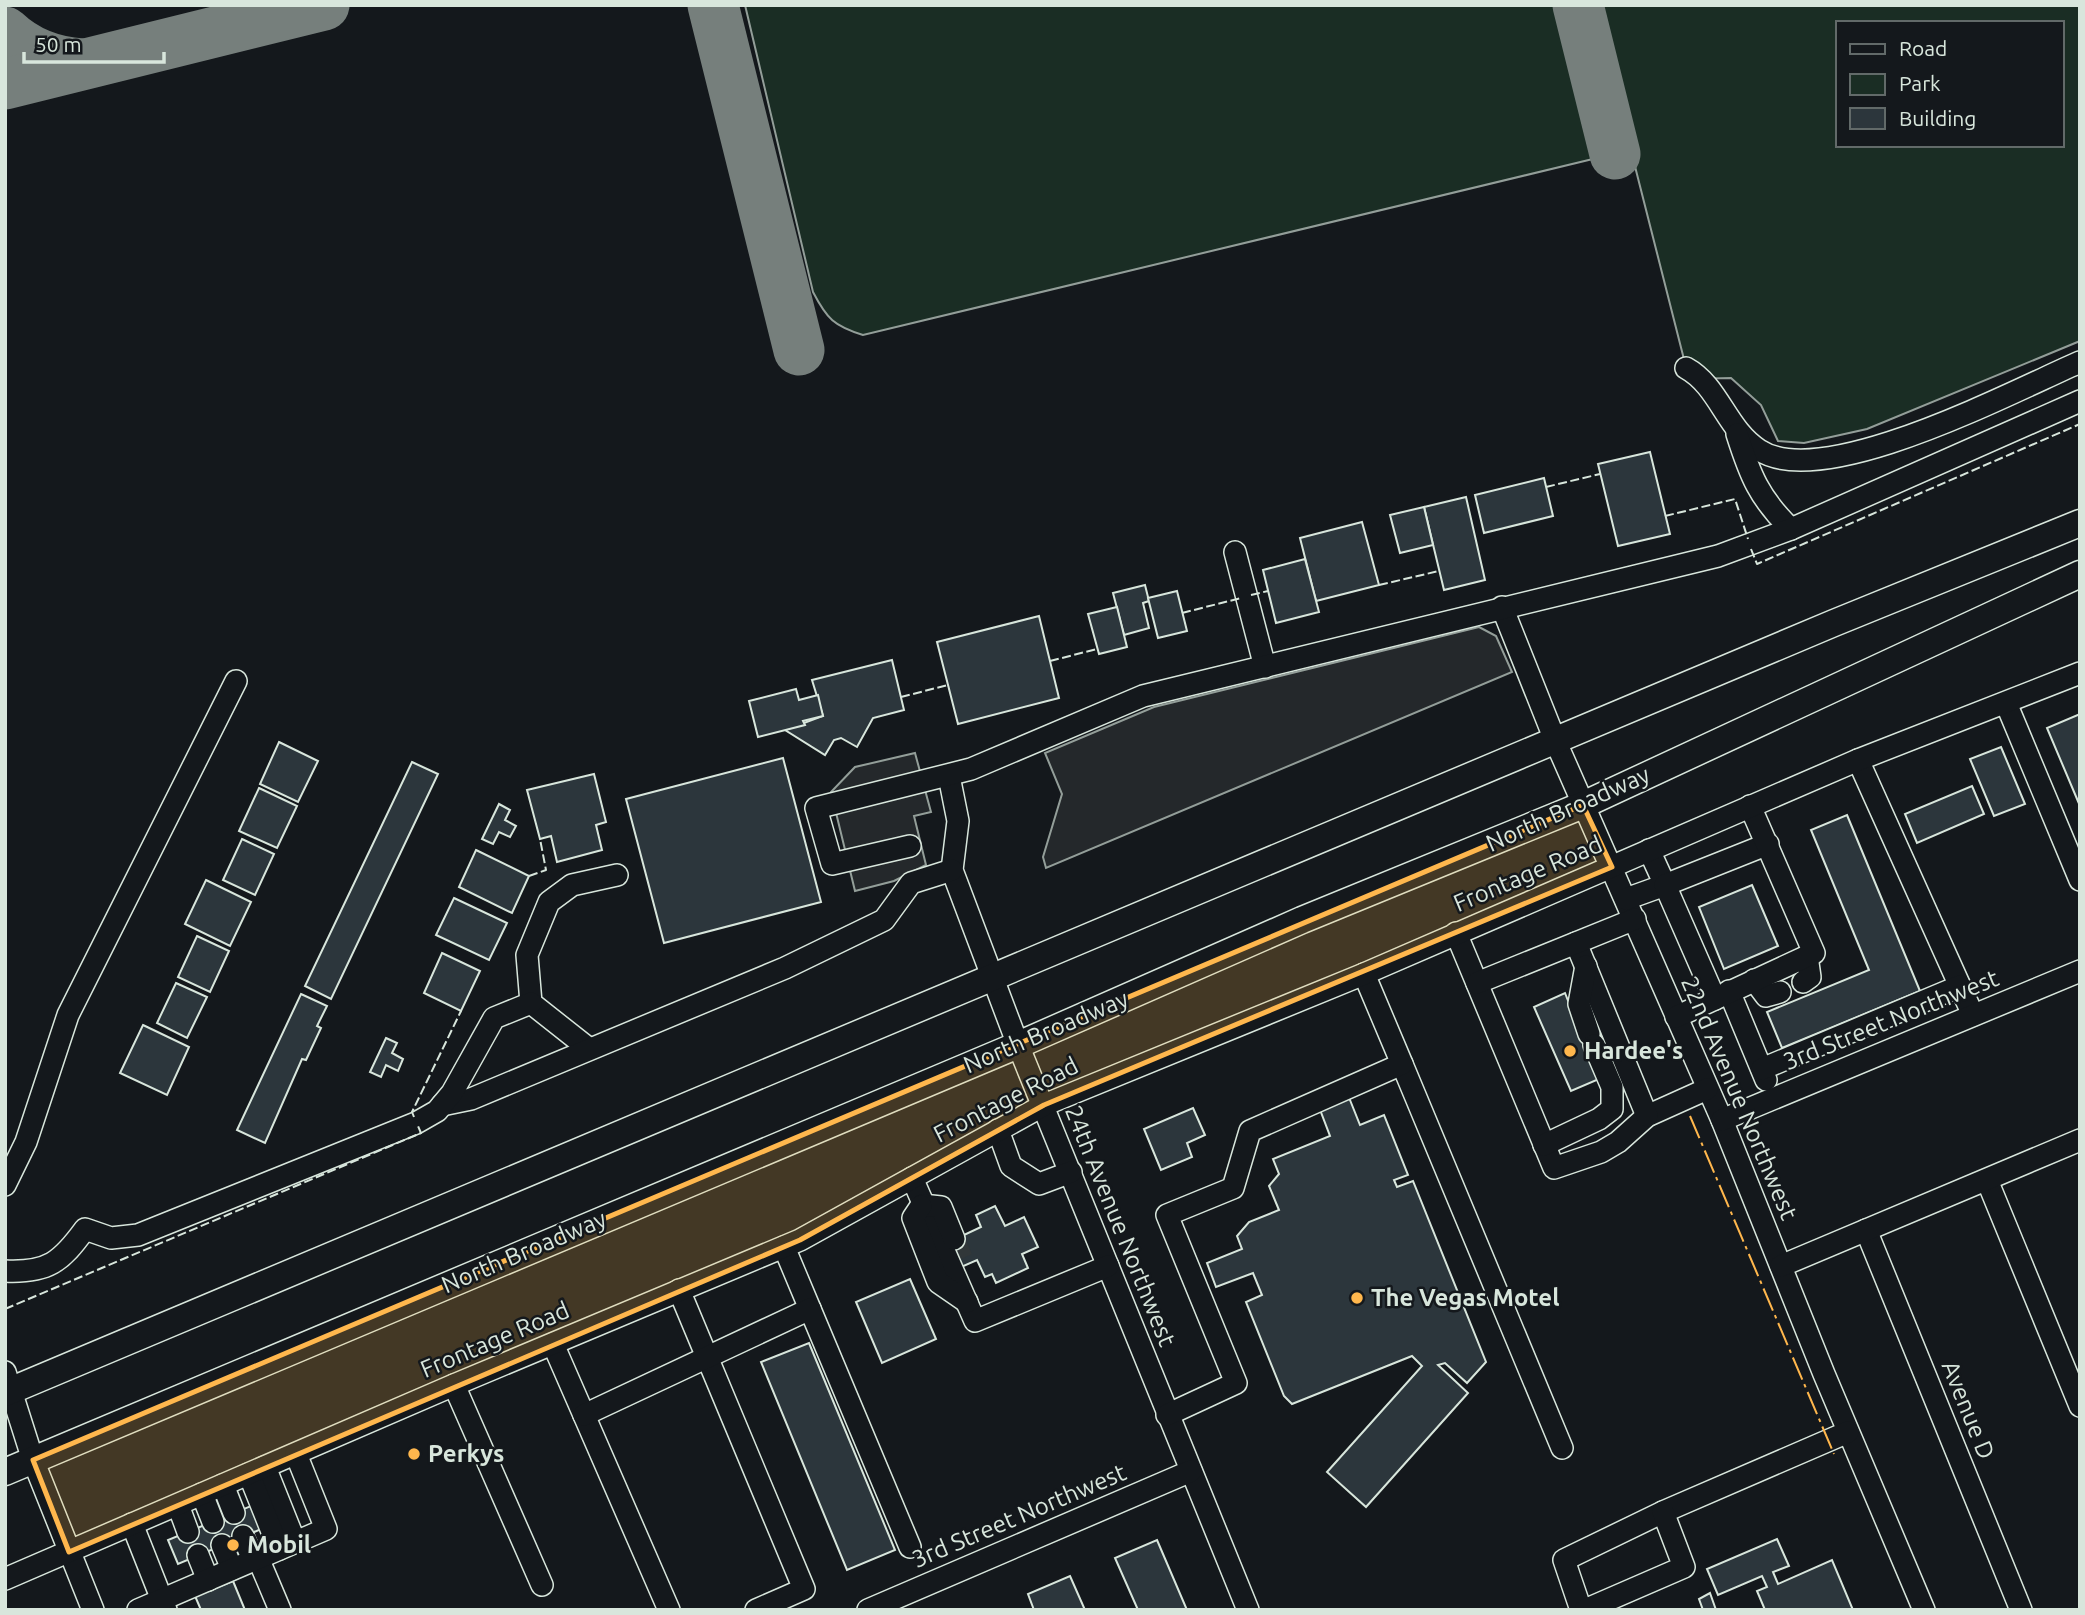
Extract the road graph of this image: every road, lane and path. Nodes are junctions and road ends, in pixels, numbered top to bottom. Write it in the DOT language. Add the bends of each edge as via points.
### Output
graph roads {
  1 [pos="2080,362"];
  2 [pos="1686,368"];
  3 [pos="2080,401"];
  4 [pos="1737,434"];
  5 [pos="2080,523"];
  6 [pos="1791,529"];
  7 [pos="1235,552"];
  8 [pos="2080,574"];
  9 [pos="1502,607"];
  10 [pos="1265,667"];
  11 [pos="2080,673"];
  12 [pos="236,681"];
  13 [pos="2006,703"];
  14 [pos="1555,740"];
  15 [pos="1858,760"];
  16 [pos="948,776"];
  17 [pos="1583,804"];
  18 [pos="1751,806"];
  19 [pos="1768,844"];
  20 [pos="910,846"];
  21 [pos="1649,850"];
  22 [pos="1612,867"];
  23 [pos="952,870"];
  24 [pos="617,875"];
  25 [pos="2080,880"];
  26 [pos="1665,885"];
  27 [pos="1626,899"];
  28 [pos="1634,919"];
  29 [pos="1456,933"];
  30 [pos="1576,943"];
  31 [pos="1807,956"];
  32 [pos="1586,966"];
  33 [pos="2080,971"];
  34 [pos="1364,974"];
  35 [pos="993,977"];
  36 [pos="1754,980"];
  37 [pos="1803,982"];
  38 [pos="1476,983"];
  39 [pos="1960,986"];
  40 [pos="1780,992"];
  41 [pos="1722,995"];
  42 [pos="531,1003"];
  43 [pos="1973,1015"];
  44 [pos="1676,1017"];
  45 [pos="1018,1045"];
  46 [pos="588,1048"];
  47 [pos="1402,1064"];
  48 [pos="1762,1069"];
  49 [pos="1707,1089"];
  50 [pos="1773,1097"];
  51 [pos="442,1105"];
  52 [pos="1044,1105"];
  53 [pos="1647,1116"];
  54 [pos="1722,1120"];
  55 [pos="998,1130"];
  56 [pos="2080,1140"];
  57 [pos="1544,1145"];
  58 [pos="1070,1172"];
  59 [pos="912,1178"];
  60 [pos="1987,1180"];
  61 [pos="5,1185"];
  62 [pos="922,1205"];
  63 [pos="1866,1230"];
  64 [pos="954,1239"];
  65 [pos="784,1247"];
  66 [pos="965,1265"];
  67 [pos="1108,1266"];
  68 [pos="1781,1266"];
  69 [pos="5,1271"];
  70 [pos="679,1290"];
  71 [pos="810,1309"];
  72 [pos="971,1311"];
  73 [pos="553,1344"];
  74 [pos="707,1357"];
  75 [pos="8,1385"];
  76 [pos="454,1385"];
  77 [pos="2080,1406"];
  78 [pos="584,1415"];
  79 [pos="1167,1415"];
  80 [pos="1848,1432"];
  81 [pos="1562,1448"];
  82 [pos="296,1454"];
  83 [pos="33,1460"];
  84 [pos="257,1471"];
  85 [pos="1191,1471"];
  86 [pos="5,1472"];
  87 [pos="223,1485"];
  88 [pos="202,1494"];
  89 [pos="178,1505"];
  90 [pos="1663,1512"];
  91 [pos="234,1513"];
  92 [pos="213,1522"];
  93 [pos="132,1524"];
  94 [pos="188,1532"];
  95 [pos="243,1536"];
  96 [pos="222,1545"];
  97 [pos="287,1546"];
  98 [pos="910,1547"];
  99 [pos="69,1552"];
  100 [pos="198,1555"];
  101 [pos="256,1559"];
  102 [pos="232,1569"];
  103 [pos="5,1579"];
  104 [pos="208,1580"];
  105 [pos="542,1585"];
  106 [pos="163,1605"];
  107 [pos="93,1610"];
  108 [pos="138,1610"];
  109 [pos="280,1610"];
  110 [pos="669,1610"];
  111 [pos="755,1610"];
  112 [pos="868,1610"];
  113 [pos="1248,1610"];
  114 [pos="1583,1610"];
  115 [pos="1924,1610"];
  116 [pos="2021,1610"];
  1 -- 4 [label="street" via="1894,442 1848,455 1786,460 1761,452"];
  2 -- 4 [label="street" via="1699,375"];
  3 -- 6 [label="street"];
  4 -- 6 [label="street" via="1751,480 1770,509"];
  5 -- 14 [label="main road"];
  6 -- 9 [label="street" via="1718,556"];
  7 -- 10 [label="street"];
  8 -- 17 [label="main road, North Broadway"];
  9 -- 10 [label="street"];
  9 -- 14 [label="street, 22nd Avenue Northwest"];
  10 -- 16 [label="street" via="1143,696"];
  11 -- 13 [label="street, Frontage Road"];
  12 -- 61 [label="street" via="68,1015 26,1142"];
  13 -- 15 [label="street, Frontage Road"];
  13 -- 25 [label="street"];
  14 -- 17 [label="street, 22nd Avenue Northwest"];
  14 -- 35 [label="main road"];
  15 -- 18 [label="street, Frontage Road"];
  15 -- 39 [label="street"];
  16 -- 20 [label="street" via="816,808 832,864"];
  16 -- 23 [label="street, 24th Avenue Northwest" via="958,821"];
  17 -- 22 [label="street, 22nd Avenue Northwest"];
  17 -- 45 [label="main road, North Broadway" via="1302,920"];
  18 -- 19 [label="street"];
  18 -- 21 [label="street, Frontage Road"];
  19 -- 26 [label="street"];
  19 -- 31 [label="street" via="1814,953"];
  21 -- 22 [label="street, Frontage Road"];
  21 -- 26 [label="street"];
  22 -- 27 [label="street, 22nd Avenue Northwest"];
  22 -- 29 [label="street, Frontage Road"];
  23 -- 35 [label="street, 24th Avenue Northwest"];
  23 -- 46 [label="street" via="911,883 884,920 785,968"];
  24 -- 42 [label="street" via="572,885 549,902 527,955"];
  26 -- 27 [label="street"];
  26 -- 41 [label="street"];
  27 -- 28 [label="street, 22nd Avenue Northwest"];
  28 -- 30 [label="street"];
  28 -- 44 [label="street, 22nd Avenue Northwest"];
  29 -- 34 [label="street, Frontage Road"];
  29 -- 38 [label="street"];
  30 -- 32 [label="street"];
  30 -- 38 [label="street"];
  31 -- 36 [label="street"];
  31 -- 37 [label="street" via="1810,977"];
  32 -- 53 [label="street"];
  32 -- 57 [label="street" via="1579,1004 1612,1087 1612,1109"];
  33 -- 43 [label="street, 3rd Street Northwest"];
  34 -- 47 [label="street"];
  34 -- 52 [label="street, Frontage Road"];
  35 -- 45 [label="street, 24th Avenue Northwest"];
  35 -- 75 [label="main road"];
  36 -- 40 [label="street" via="1766,996"];
  36 -- 41 [label="street"];
  38 -- 57 [label="street"];
  39 -- 43 [label="street"];
  39 -- 48 [label="street"];
  41 -- 44 [label="street"];
  41 -- 48 [label="street"];
  42 -- 46 [label="street"];
  42 -- 51 [label="street" via="494,1018"];
  43 -- 50 [label="street, 3rd Street Northwest"];
  44 -- 49 [label="street, 22nd Avenue Northwest"];
  45 -- 52 [label="street, 24th Avenue Northwest"];
  45 -- 83 [label="main road, North Broadway"];
  46 -- 51 [label="street" via="471,1099"];
  47 -- 79 [label="street" via="1250,1131 1233,1188 1167,1215 1236,1383"];
  47 -- 81 [label="street"];
  48 -- 50 [label="street"];
  49 -- 53 [label="street"];
  49 -- 54 [label="street, 22nd Avenue Northwest"];
  50 -- 54 [label="street, 3rd Street Northwest"];
  51 -- 69 [label="street" via="416,1123 157,1229 111,1238 85,1229 66,1255 46,1269"];
  52 -- 55 [label="street, Frontage Road"];
  52 -- 58 [label="street, 24th Avenue Northwest"];
  53 -- 57 [label="street" via="1601,1152 1554,1168"];
  54 -- 68 [label="street, 22nd Avenue Northwest"];
  55 -- 58 [label="street" via="1012,1166 1039,1184"];
  55 -- 59 [label="street, Frontage Road"];
  56 -- 60 [label="street"];
  58 -- 67 [label="street, 24th Avenue Northwest"];
  59 -- 62 [label="street"];
  59 -- 65 [label="street, Frontage Road"];
  60 -- 63 [label="street"];
  60 -- 77 [label="street"];
  62 -- 64 [label="street" via="940,1207"];
  62 -- 72 [label="street"];
  63 -- 68 [label="street"];
  63 -- 116 [label="street, Avenue D"];
  65 -- 70 [label="street, Frontage Road"];
  65 -- 71 [label="street"];
  66 -- 72 [label="street"];
  67 -- 72 [label="street"];
  67 -- 79 [label="street, 24th Avenue Northwest"];
  68 -- 80 [label="street, 22nd Avenue Northwest"];
  70 -- 73 [label="street, Frontage Road"];
  70 -- 74 [label="street"];
  71 -- 74 [label="street"];
  71 -- 98 [label="street"];
  73 -- 76 [label="street, Frontage Road"];
  73 -- 78 [label="street"];
  74 -- 78 [label="street"];
  74 -- 111 [label="street" via="804,1589"];
  75 -- 83 [label="street"];
  76 -- 82 [label="street, Frontage Road"];
  76 -- 105 [label="street"];
  78 -- 110 [label="street"];
  79 -- 85 [label="street, 24th Avenue Northwest"];
  80 -- 90 [label="street"];
  80 -- 115 [label="street, 22nd Avenue Northwest"];
  82 -- 84 [label="street, Frontage Road"];
  82 -- 97 [label="street" via="326,1529"];
  83 -- 86 [label="main road, North Broadway"];
  83 -- 99 [label="street"];
  84 -- 87 [label="street, Frontage Road"];
  84 -- 97 [label="street"];
  85 -- 112 [label="street, 3rd Street Northwest"];
  85 -- 113 [label="street, 24th Avenue Northwest"];
  87 -- 88 [label="street, Frontage Road"];
  87 -- 91 [label="street"];
  88 -- 89 [label="street, Frontage Road"];
  88 -- 92 [label="street"];
  89 -- 93 [label="street, Frontage Road"];
  89 -- 94 [label="street"];
  90 -- 114 [label="street" via="1564,1560"];
  90 -- 114 [label="street" via="1684,1567"];
  93 -- 99 [label="street, Frontage Road"];
  93 -- 106 [label="street"];
  95 -- 101 [label="street"];
  96 -- 102 [label="street"];
  97 -- 101 [label="street"];
  99 -- 103 [label="street, Frontage Road"];
  99 -- 107 [label="street"];
  100 -- 104 [label="street"];
  101 -- 102 [label="street"];
  101 -- 109 [label="street"];
  102 -- 104 [label="street"];
  104 -- 106 [label="street"];
  106 -- 108 [label="street"];
}
